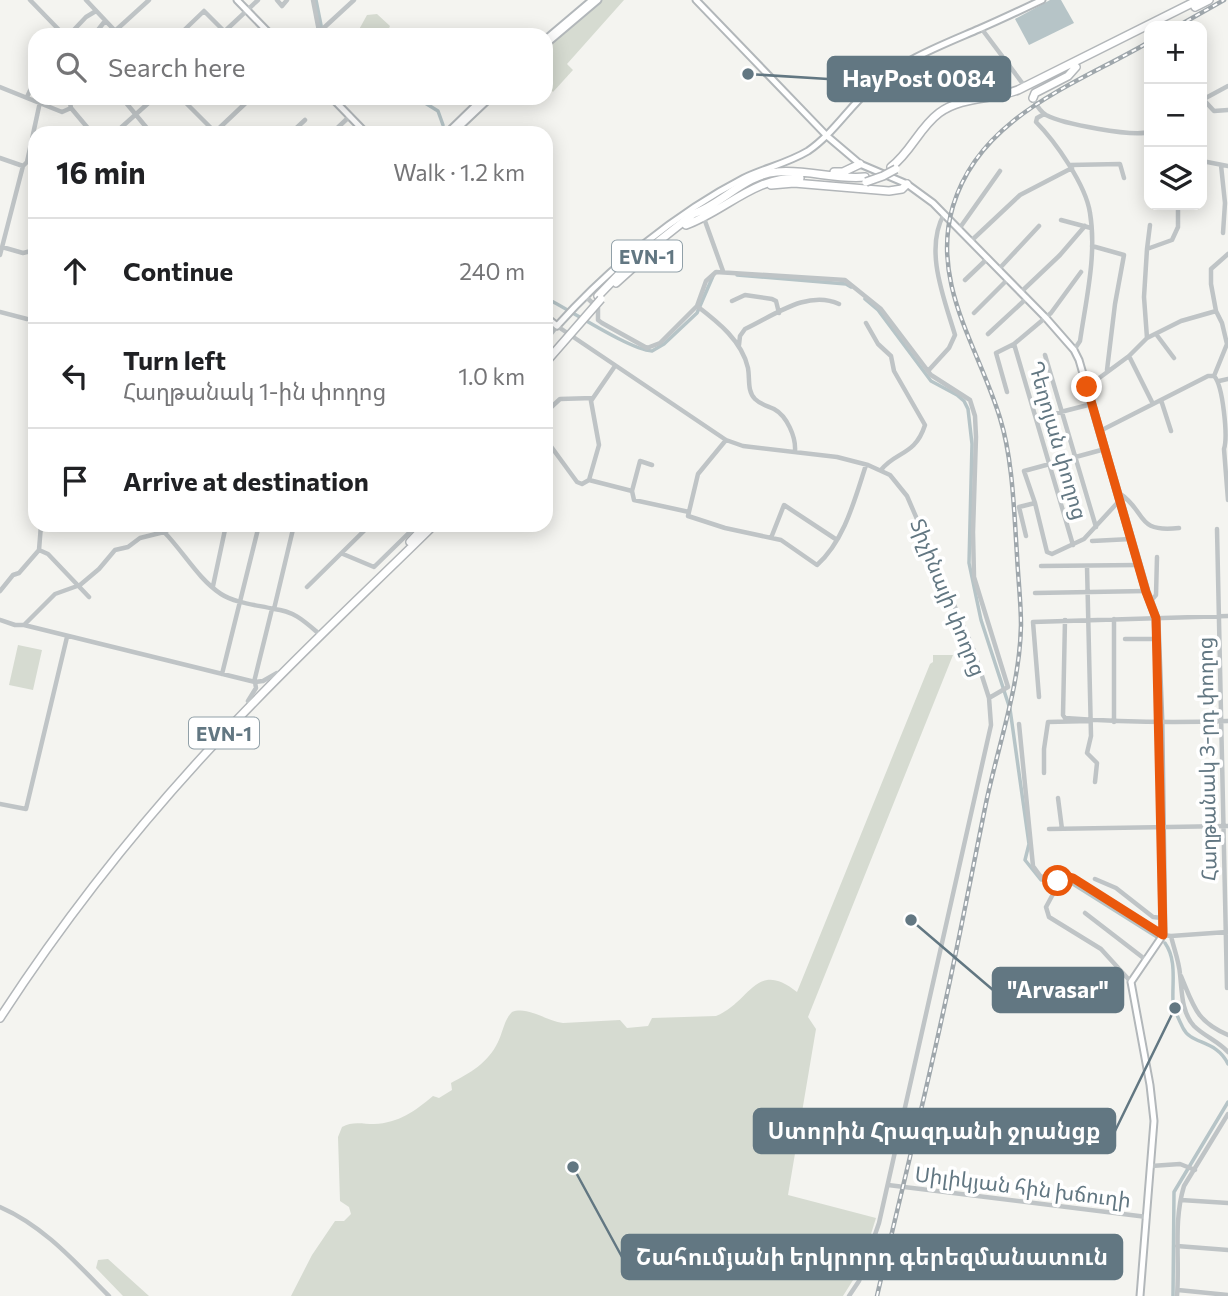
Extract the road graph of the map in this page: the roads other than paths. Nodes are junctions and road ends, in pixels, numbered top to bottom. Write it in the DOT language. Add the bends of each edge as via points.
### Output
graph roads {
  1 [pos="30,0"];
  2 [pos="95,0"];
  3 [pos="149,0"];
  4 [pos="237,0"];
  5 [pos="258,0"];
  6 [pos="277,0"];
  7 [pos="286,0"];
  8 [pos="313,0"];
  9 [pos="354,0"];
  10 [pos="592,0"];
  11 [pos="598,0"];
  12 [pos="697,0"];
  13 [pos="1042,0"];
  14 [pos="1198,0"];
  15 [pos="1209,0"];
  16 [pos="88,2"];
  17 [pos="96,11"];
  18 [pos="247,11"];
  19 [pos="582,11"];
  20 [pos="105,21"];
  21 [pos="1166,21"];
  22 [pos="59,28"];
  23 [pos="74,28"];
  24 [pos="100,28"];
  25 [pos="112,28"];
  26 [pos="122,28"];
  27 [pos="186,28"];
  28 [pos="221,28"];
  29 [pos="231,28"];
  30 [pos="264,28"];
  31 [pos="317,28"];
  32 [pos="323,28"];
  33 [pos="981,28"];
  34 [pos="1144,33"];
  35 [pos="553,36"];
  36 [pos="1076,67"];
  37 [pos="1023,83"];
  38 [pos="0,86"];
  39 [pos="1228,86"];
  40 [pos="1032,96"];
  41 [pos="27,97"];
  42 [pos="1207,98"];
  43 [pos="1207,104"];
  44 [pos="39,105"];
  45 [pos="47,105"];
  46 [pos="70,105"];
  47 [pos="127,105"];
  48 [pos="146,105"];
  49 [pos="188,105"];
  50 [pos="244,105"];
  51 [pos="339,105"];
  52 [pos="476,105"];
  53 [pos="482,105"];
  54 [pos="71,108"];
  55 [pos="1228,110"];
  56 [pos="1044,114"];
  57 [pos="135,115"];
  58 [pos="350,116"];
  59 [pos="305,120"];
  60 [pos="35,126"];
  61 [pos="86,126"];
  62 [pos="123,126"];
  63 [pos="145,126"];
  64 [pos="208,126"];
  65 [pos="222,126"];
  66 [pos="300,126"];
  67 [pos="339,126"];
  68 [pos="359,126"];
  69 [pos="454,126"];
  70 [pos="460,126"];
  71 [pos="1144,133"];
  72 [pos="829,137"];
  73 [pos="28,157"];
  74 [pos="0,158"];
  75 [pos="1207,162"];
  76 [pos="860,164"];
  77 [pos="1221,165"];
  78 [pos="23,166"];
  79 [pos="1228,166"];
  80 [pos="1071,167"];
  81 [pos="894,168"];
  82 [pos="1000,171"];
  83 [pos="777,172"];
  84 [pos="1124,177"];
  85 [pos="865,179"];
  86 [pos="907,184"];
  87 [pos="755,187"];
  88 [pos="698,209"];
  89 [pos="1178,210"];
  90 [pos="944,214"];
  91 [pos="1061,220"];
  92 [pos="705,221"];
  93 [pos="686,225"];
  94 [pos="1150,225"];
  95 [pos="1039,226"];
  96 [pos="1085,226"];
  97 [pos="1091,228"];
  98 [pos="959,229"];
  99 [pos="1223,233"];
  100 [pos="971,241"];
  101 [pos="1,246"];
  102 [pos="1092,246"];
  103 [pos="1147,249"];
  104 [pos="28,252"];
  105 [pos="1228,254"];
  106 [pos="0,255"];
  107 [pos="988,258"];
  108 [pos="999,269"];
  109 [pos="723,271"];
  110 [pos="1081,272"];
  111 [pos="1008,279"];
  112 [pos="965,280"];
  113 [pos="1021,292"];
  114 [pos="585,296"];
  115 [pos="599,297"];
  116 [pos="1027,298"];
  117 [pos="732,301"];
  118 [pos="839,304"];
  119 [pos="699,308"];
  120 [pos="1216,311"];
  121 [pos="0,312"];
  122 [pos="779,313"];
  123 [pos="974,313"];
  124 [pos="1046,318"];
  125 [pos="27,319"];
  126 [pos="553,323"];
  127 [pos="866,323"];
  128 [pos="557,326"];
  129 [pos="553,331"];
  130 [pos="988,334"];
  131 [pos="1156,334"];
  132 [pos="1147,338"];
  133 [pos="1014,344"];
  134 [pos="1228,344"];
  135 [pos="739,346"];
  136 [pos="553,347"];
  137 [pos="1074,350"];
  138 [pos="553,353"];
  139 [pos="1045,355"];
  140 [pos="1129,356"];
  141 [pos="1174,358"];
  142 [pos="615,366"];
  143 [pos="928,371"];
  144 [pos="1107,371"];
  145 [pos="1214,376"];
  146 [pos="1228,379"];
  147 [pos="1219,381"];
  148 [pos="1087,387"];
  149 [pos="1007,392"];
  150 [pos="593,398"];
  151 [pos="1161,400"];
  152 [pos="1092,404"];
  153 [pos="1153,404"];
  154 [pos="553,406"];
  155 [pos="1062,411"];
  156 [pos="1037,418"];
  157 [pos="1100,431"];
  158 [pos="1171,431"];
  159 [pos="726,440"];
  160 [pos="553,449"];
  161 [pos="1105,449"];
  162 [pos="795,451"];
  163 [pos="1074,457"];
  164 [pos="1049,463"];
  165 [pos="652,465"];
  166 [pos="866,465"];
  167 [pos="881,470"];
  168 [pos="589,480"];
  169 [pos="1227,486"];
  170 [pos="632,491"];
  171 [pos="1120,496"];
  172 [pos="1228,500"];
  173 [pos="1035,503"];
  174 [pos="689,512"];
  175 [pos="1096,528"];
  176 [pos="1179,528"];
  177 [pos="1217,529"];
  178 [pos="40,532"];
  179 [pos="164,532"];
  180 [pos="225,532"];
  181 [pos="257,532"];
  182 [pos="292,532"];
  183 [pos="363,532"];
  184 [pos="414,532"];
  185 [pos="417,532"];
  186 [pos="427,532"];
  187 [pos="1026,536"];
  188 [pos="771,538"];
  189 [pos="1132,539"];
  190 [pos="837,540"];
  191 [pos="1092,541"];
  192 [pos="1073,545"];
  193 [pos="39,550"];
  194 [pos="343,554"];
  195 [pos="1157,557"];
  196 [pos="1139,565"];
  197 [pos="1041,566"];
  198 [pos="1087,566"];
  199 [pos="79,585"];
  200 [pos="213,587"];
  201 [pos="307,587"];
  202 [pos="0,591"];
  203 [pos="1087,592"];
  204 [pos="1146,592"];
  205 [pos="1035,593"];
  206 [pos="89,597"];
  207 [pos="241,601"];
  208 [pos="1150,602"];
  209 [pos="273,609"];
  210 [pos="1219,616"];
  211 [pos="1228,616"];
  212 [pos="1156,618"];
  213 [pos="1090,619"];
  214 [pos="1114,619"];
  215 [pos="0,620"];
  216 [pos="1065,620"];
  217 [pos="24,625"];
  218 [pos="317,632"];
  219 [pos="66,637"];
  220 [pos="1125,639"];
  221 [pos="1156,639"];
  222 [pos="277,673"];
  223 [pos="222,674"];
  224 [pos="254,682"];
  225 [pos="1039,697"];
  226 [pos="989,698"];
  227 [pos="248,701"];
  228 [pos="1090,720"];
  229 [pos="1160,721"];
  230 [pos="1221,721"];
  231 [pos="1228,721"];
  232 [pos="1114,723"];
  233 [pos="1019,724"];
  234 [pos="1044,773"];
  235 [pos="1095,782"];
  236 [pos="1058,798"];
  237 [pos="0,804"];
  238 [pos="1225,826"];
  239 [pos="1160,827"];
  240 [pos="1049,829"];
  241 [pos="1062,829"];
  242 [pos="1057,878"];
  243 [pos="1095,879"];
  244 [pos="1085,913"];
  245 [pos="1162,918"];
  246 [pos="1226,932"];
  247 [pos="1163,935"];
  248 [pos="1171,936"];
  249 [pos="1146,960"];
  250 [pos="1180,975"];
  251 [pos="1131,982"];
  252 [pos="1227,988"];
  253 [pos="0,1010"];
  254 [pos="0,1018"];
  255 [pos="1228,1035"];
  256 [pos="1228,1052"];
  257 [pos="1227,1117"];
  258 [pos="1150,1166"];
  259 [pos="1195,1170"];
  260 [pos="888,1185"];
  261 [pos="1181,1200"];
  262 [pos="1228,1203"];
  263 [pos="0,1207"];
  264 [pos="1147,1217"];
  265 [pos="1177,1246"];
  266 [pos="1228,1250"];
  267 [pos="1177,1293"];
  268 [pos="1190,1294"];
  269 [pos="1213,1295"];
  270 [pos="1228,1295"];
  271 [pos="109,1296"];
  272 [pos="849,1296"];
  273 [pos="1140,1296"];
  1 -- 22 [label="street"];
  2 -- 16 [label="street"];
  3 -- 26 [label="street"];
  4 -- 18 [label="main road"];
  5 -- 18 [label="street"];
  6 -- 7 [label="street" via="282,6"];
  8 -- 31 [label="street"];
  9 -- 32 [label="street"];
  10 -- 19 [label="main road"];
  11 -- 19 [label="main road"];
  12 -- 72 [label="main road"];
  13 -- 33 [label="main road, EVN-1"];
  14 -- 81 [label="highway" via="1018,90 949,107 929,122"];
  15 -- 21 [label="highway"];
  16 -- 17 [label="street"];
  17 -- 20 [label="street"];
  17 -- 23 [label="street"];
  18 -- 29 [label="street"];
  18 -- 30 [label="main road"];
  19 -- 35 [label="main road"];
  20 -- 24 [label="street"];
  20 -- 25 [label="street"];
  27 -- 28 [label="street" via="204,11"];
  33 -- 37 [label="street"];
  33 -- 72 [label="main road, EVN-1" via="895,70 872,87"];
  34 -- 36 [label="highway"];
  36 -- 40 [label="highway"];
  36 -- 81 [label="highway" via="1010,98 947,113"];
  38 -- 41 [label="street"];
  39 -- 42 [label="street"];
  40 -- 56 [label="street"];
  43 -- 55 [label="street" via="1214,111"];
  44 -- 60 [label="street"];
  45 -- 54 [label="street" via="62,112"];
  46 -- 54 [label="street"];
  47 -- 57 [label="street"];
  48 -- 57 [label="street"];
  49 -- 64 [label="street"];
  50 -- 65 [label="street"];
  51 -- 58 [label="main road"];
  52 -- 69 [label="main road"];
  53 -- 70 [label="main road"];
  54 -- 61 [label="street"];
  56 -- 71 [label="street" via="1064,122"];
  56 -- 80 [label="street" via="1036,122"];
  57 -- 62 [label="street"];
  57 -- 63 [label="street"];
  58 -- 67 [label="street"];
  58 -- 68 [label="main road"];
  59 -- 66 [label="street"];
  72 -- 76 [label="main road"];
  72 -- 88 [label="main road, EVN-1" via="799,156 745,178"];
  73 -- 78 [label="street"];
  74 -- 78 [label="street"];
  75 -- 77 [label="street"];
  76 -- 83 [label="highway" via="843,172"];
  76 -- 86 [label="main road"];
  77 -- 79 [label="street"];
  77 -- 99 [label="street"];
  78 -- 101 [label="street"];
  80 -- 84 [label="street" via="1120,164"];
  80 -- 97 [label="street" via="1090,210"];
  80 -- 100 [label="street" via="1020,195"];
  81 -- 85 [label="highway, bridge"];
  82 -- 98 [label="street"];
  83 -- 85 [label="highway"];
  83 -- 88 [label="highway"];
  85 -- 87 [label="highway" via="794,177"];
  86 -- 87 [label="highway" via="902,189 881,191 794,183"];
  86 -- 90 [label="main road"];
  87 -- 93 [label="highway"];
  88 -- 93 [label="highway, EVN-1"];
  88 -- 114 [label="main road" via="643,246"];
  88 -- 115 [label="highway, EVN-1" via="625,268"];
  89 -- 103 [label="street" via="1172,240"];
  90 -- 98 [label="main road"];
  90 -- 143 [label="street" via="936,237 938,267 955,335"];
  91 -- 96 [label="street"];
  92 -- 109 [label="street"];
  93 -- 115 [label="highway, EVN-1"];
  94 -- 103 [label="street"];
  95 -- 108 [label="street"];
  96 -- 97 [label="street"];
  96 -- 113 [label="street"];
  97 -- 102 [label="street"];
  98 -- 100 [label="main road"];
  100 -- 107 [label="main road"];
  101 -- 104 [label="street"];
  101 -- 106 [label="street"];
  102 -- 137 [label="street" via="1080,341"];
  102 -- 144 [label="street" via="1124,255"];
  103 -- 132 [label="street"];
  105 -- 120 [label="street" via="1211,270"];
  107 -- 108 [label="main road"];
  107 -- 112 [label="street"];
  108 -- 111 [label="main road"];
  109 -- 119 [label="street" via="711,275"];
  109 -- 143 [label="street" via="850,283 881,309"];
  110 -- 124 [label="street"];
  111 -- 113 [label="main road"];
  111 -- 123 [label="street"];
  113 -- 116 [label="main road"];
  114 -- 119 [label="street" via="598,308 598,320 647,348 660,343"];
  114 -- 128 [label="main road"];
  115 -- 136 [label="highway, EVN-1, bridge"];
  115 -- 138 [label="highway, EVN-1, bridge"];
  116 -- 124 [label="main road"];
  116 -- 130 [label="street"];
  117 -- 122 [label="street" via="745,295 772,299"];
  118 -- 122 [label="street" via="827,298 808,299"];
  119 -- 135 [label="street"];
  120 -- 131 [label="street"];
  120 -- 134 [label="street"];
  121 -- 125 [label="street"];
  122 -- 135 [label="street" via="745,329"];
  124 -- 133 [label="street"];
  124 -- 137 [label="main road"];
  126 -- 128 [label="main road, Տիչինայի փողոց"];
  127 -- 167 [label="street" via="891,356 894,371 926,425 921,438"];
  128 -- 129 [label="street"];
  128 -- 142 [label="street, Տիչինայի փողոց"];
  131 -- 132 [label="street"];
  131 -- 141 [label="street"];
  132 -- 140 [label="street"];
  133 -- 149 [label="street" via="995,355"];
  133 -- 156 [label="street, Դեղոյան փողոց"];
  134 -- 145 [label="street"];
  135 -- 162 [label="street" via="754,399 777,410 793,433"];
  137 -- 148 [label="main road"];
  139 -- 155 [label="street"];
  140 -- 144 [label="street"];
  140 -- 153 [label="street"];
  142 -- 150 [label="street"];
  142 -- 159 [label="street, Տիչինայի փողոց"];
  143 -- 226 [label="street" via="973,405 974,577 1008,687"];
  144 -- 148 [label="street"];
  145 -- 147 [label="street"];
  145 -- 151 [label="street"];
  146 -- 147 [label="street"];
  147 -- 169 [label="street"];
  148 -- 152 [label="main road"];
  150 -- 154 [label="street" via="560,400"];
  150 -- 168 [label="street" via="599,445"];
  151 -- 153 [label="street"];
  151 -- 158 [label="street"];
  152 -- 155 [label="street"];
  152 -- 157 [label="main road"];
  153 -- 157 [label="street"];
  155 -- 156 [label="street"];
  155 -- 163 [label="street"];
  156 -- 164 [label="street, Դեղոյան փողոց"];
  157 -- 161 [label="main road"];
  159 -- 162 [label="street, Տիչինայի փողոց"];
  159 -- 174 [label="street" via="698,474"];
  160 -- 168 [label="street" via="577,482"];
  161 -- 163 [label="street"];
  161 -- 171 [label="main road"];
  162 -- 166 [label="street, Տիչինայի փողոց"];
  163 -- 164 [label="street"];
  163 -- 175 [label="street"];
  164 -- 173 [label="street" via="1024,471"];
  164 -- 192 [label="street, Դեղոյան փողոց"];
  165 -- 170 [label="street" via="640,461"];
  166 -- 167 [label="street, Տիչինայի փողոց"];
  166 -- 190 [label="street"];
  167 -- 226 [label="street, Տիչինայի փողոց" via="897,481 907,496 974,651"];
  168 -- 170 [label="street"];
  169 -- 172 [label="street"];
  170 -- 174 [label="street" via="632,497 640,502"];
  171 -- 175 [label="street"];
  171 -- 176 [label="street" via="1150,527"];
  171 -- 189 [label="main road"];
  173 -- 187 [label="street" via="1019,507"];
  173 -- 192 [label="street" via="1047,552"];
  174 -- 188 [label="street" via="688,516 725,528"];
  175 -- 192 [label="street"];
  177 -- 210 [label="street, Հաղթանակ 3-րդ փողոց"];
  178 -- 193 [label="street"];
  179 -- 199 [label="street" via="115,550"];
  179 -- 200 [label="street"];
  180 -- 200 [label="street"];
  181 -- 207 [label="street"];
  182 -- 209 [label="street"];
  183 -- 194 [label="street"];
  184 -- 194 [label="street" via="374,567"];
  185 -- 218 [label="highway, EVN-1"];
  186 -- 254 [label="highway, EVN-1" via="176,786 79,906"];
  188 -- 190 [label="street" via="817,565"];
  188 -- 190 [label="street" via="784,505"];
  189 -- 191 [label="street"];
  189 -- 196 [label="main road"];
  193 -- 199 [label="street"];
  193 -- 202 [label="street"];
  194 -- 201 [label="street"];
  195 -- 208 [label="street" via="1156,595"];
  196 -- 198 [label="street"];
  196 -- 204 [label="main road"];
  197 -- 198 [label="street"];
  198 -- 203 [label="street"];
  199 -- 206 [label="street"];
  199 -- 217 [label="street" via="55,594"];
  200 -- 207 [label="street"];
  203 -- 204 [label="street"];
  203 -- 205 [label="street"];
  203 -- 213 [label="street"];
  204 -- 208 [label="main road"];
  207 -- 209 [label="street"];
  207 -- 223 [label="street"];
  208 -- 212 [label="main road"];
  209 -- 218 [label="street" via="295,614"];
  209 -- 224 [label="street"];
  210 -- 211 [label="street"];
  210 -- 212 [label="street"];
  210 -- 230 [label="street, Հաղթանակ 3-րդ փողոց"];
  212 -- 214 [label="street"];
  212 -- 221 [label="main road"];
  213 -- 214 [label="street"];
  213 -- 216 [label="street"];
  213 -- 228 [label="street"];
  214 -- 232 [label="street"];
  215 -- 217 [label="street"];
  216 -- 225 [label="street" via="1032,624"];
  216 -- 228 [label="street" via="1063,715"];
  217 -- 219 [label="street"];
  218 -- 222 [label="highway, EVN-1"];
  219 -- 223 [label="street"];
  219 -- 237 [label="street" via="26,809"];
  220 -- 221 [label="street"];
  221 -- 229 [label="main road"];
  222 -- 224 [label="street"];
  222 -- 227 [label="highway, EVN-1"];
  223 -- 224 [label="street"];
  224 -- 227 [label="street" via="256,688"];
  226 -- 260 [label="street, Տիչինայի փողոց" via="991,725"];
  227 -- 253 [label="highway, EVN-1" via="111,858"];
  228 -- 232 [label="street"];
  228 -- 234 [label="street" via="1048,722"];
  228 -- 235 [label="street" via="1087,753 1097,763"];
  229 -- 230 [label="street"];
  229 -- 232 [label="street"];
  229 -- 239 [label="main road"];
  230 -- 231 [label="street"];
  230 -- 238 [label="street, Հաղթանակ 3-րդ փողոց"];
  233 -- 242 [label="street" via="1033,866 1041,877"];
  236 -- 241 [label="street"];
  238 -- 239 [label="street"];
  238 -- 246 [label="street, Հաղթանակ 3-րդ փողոց"];
  239 -- 241 [label="street"];
  239 -- 245 [label="main road"];
  240 -- 241 [label="street"];
  242 -- 247 [label="street" via="1062,874 1073,878"];
  242 -- 251 [label="street" via="1059,883 1046,906 1049,917 1101,949"];
  243 -- 245 [label="street" via="1116,888 1153,917"];
  244 -- 249 [label="street"];
  245 -- 247 [label="main road"];
  246 -- 248 [label="street"];
  246 -- 252 [label="street, Հաղթանակ 3-րդ փողոց"];
  247 -- 248 [label="street"];
  247 -- 249 [label="main road"];
  248 -- 250 [label="street"];
  249 -- 251 [label="main road"];
  250 -- 255 [label="street" via="1199,1017"];
  250 -- 256 [label="street" via="1182,999 1191,1022"];
  251 -- 258 [label="main road" via="1154,1121"];
  257 -- 259 [label="street"];
  258 -- 259 [label="street" via="1186,1165"];
  258 -- 264 [label="main road"];
  259 -- 261 [label="street"];
  260 -- 264 [label="street, Սիլիկյան հին խճուղի"];
  260 -- 272 [label="street, Սիլիկյան հին խճուղի" via="870,1253"];
  261 -- 262 [label="street"];
  261 -- 265 [label="street"];
  263 -- 271 [label="street" via="41,1230"];
  264 -- 273 [label="main road"];
  265 -- 266 [label="street"];
  265 -- 267 [label="street"];
  267 -- 268 [label="street"];
  268 -- 269 [label="street"];
  269 -- 270 [label="street"];
}
